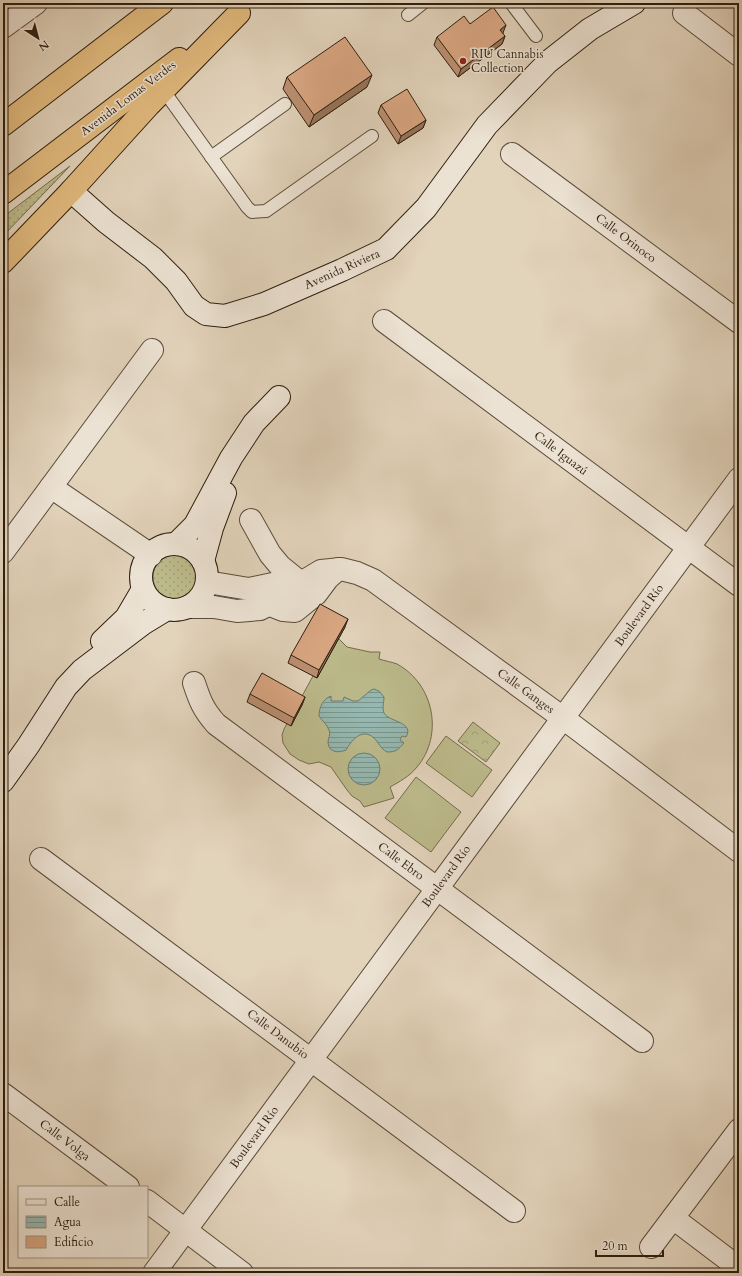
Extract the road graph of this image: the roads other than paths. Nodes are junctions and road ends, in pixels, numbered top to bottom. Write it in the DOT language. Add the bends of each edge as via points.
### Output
graph roads {
  1 [pos="36,3"];
  2 [pos="162,3"];
  3 [pos="423,3"];
  4 [pos="511,3"];
  5 [pos="634,3"];
  6 [pos="246,8"];
  7 [pos="684,13"];
  8 [pos="408,15"];
  9 [pos="3,27"];
  10 [pos="536,36"];
  11 [pos="739,55"];
  12 [pos="164,91"];
  13 [pos="285,104"];
  14 [pos="3,125"];
  15 [pos="372,136"];
  16 [pos="512,154"];
  17 [pos="211,157"];
  18 [pos="71,191"];
  19 [pos="3,193"];
  20 [pos="3,262"];
  21 [pos="384,321"];
  22 [pos="739,322"];
  23 [pos="152,350"];
  24 [pos="279,397"];
  25 [pos="231,458"];
  26 [pos="739,479"];
  27 [pos="51,487"];
  28 [pos="251,520"];
  29 [pos="176,544"];
  30 [pos="688,548"];
  31 [pos="3,552"];
  32 [pos="151,555"];
  33 [pos="338,569"];
  34 [pos="205,571"];
  35 [pos="301,583"];
  36 [pos="739,585"];
  37 [pos="143,589"];
  38 [pos="268,604"];
  39 [pos="188,607"];
  40 [pos="167,609"];
  41 [pos="82,670"];
  42 [pos="194,683"];
  43 [pos="563,718"];
  44 [pos="3,782"];
  45 [pos="739,851"];
  46 [pos="41,859"];
  47 [pos="438,888"];
  48 [pos="642,1042"];
  49 [pos="311,1059"];
  50 [pos="3,1094"];
  51 [pos="739,1130"];
  52 [pos="127,1186"];
  53 [pos="148,1202"];
  54 [pos="514,1211"];
  55 [pos="673,1218"];
  56 [pos="185,1230"];
  57 [pos="651,1247"];
  58 [pos="739,1268"];
  59 [pos="154,1273"];
  60 [pos="242,1273"];
  1 -- 9 [label="street"];
  2 -- 14 [label="highway"];
  3 -- 8 [label="lane"];
  4 -- 10 [label="lane"];
  5 -- 18 [label="street, Avenida Riviera" via="590,29 548,62 487,125 426,208 386,249 264,304 225,316 206,314 194,306 176,281 153,258"];
  6 -- 12 [label="highway"];
  6 -- 19 [label="highway, Avenida Lomas Verdes"];
  7 -- 11 [label="street"];
  12 -- 17 [label="lane"];
  12 -- 18 [label="highway"];
  13 -- 17 [label="lane"];
  15 -- 17 [label="lane" via="266,211 252,212"];
  16 -- 22 [label="street, Calle Orinoco"];
  18 -- 20 [label="highway"];
  21 -- 30 [label="street, Calle Iguazú"];
  23 -- 27 [label="street"];
  24 -- 25 [label="street" via="254,423"];
  25 -- 29 [label="street" via="195,525"];
  25 -- 34 [label="street" via="229,479 212,528"];
  26 -- 30 [label="street, Boulevard Río"];
  27 -- 31 [label="street"];
  27 -- 32 [label="street"];
  28 -- 35 [label="street" via="270,554"];
  29 -- 32 [label="street" via="156,550"];
  29 -- 34 [label="street" via="196,552"];
  30 -- 36 [label="street, Calle Iguazú"];
  30 -- 43 [label="street, Boulevard Río"];
  32 -- 37 [label="street" via="143,568"];
  33 -- 35 [label="street, Calle Ganges" via="321,571"];
  33 -- 38 [label="street" via="316,594 295,611 283,610"];
  33 -- 43 [label="street, Calle Ganges" via="357,573 372,580"];
  34 -- 35 [label="street" via="249,589 282,582"];
  34 -- 39 [label="street" via="204,592"];
  35 -- 38 [label="street, Calle Ganges" via="283,597"];
  37 -- 40 [label="street" via="153,602"];
  37 -- 41 [label="street" via="126,618 94,648"];
  38 -- 39 [label="street, Calle Ganges" via="260,609 236,611 214,607"];
  39 -- 40 [label="street" via="178,610"];
  40 -- 41 [label="street" via="144,623"];
  41 -- 44 [label="street" via="66,687"];
  42 -- 47 [label="street, Calle Ebro" via="200,703 216,724"];
  43 -- 45 [label="street, Calle Ganges"];
  43 -- 47 [label="street, Boulevard Río"];
  46 -- 49 [label="street, Calle Danubio"];
  47 -- 48 [label="street, Calle Ebro"];
  47 -- 49 [label="street, Boulevard Río"];
  49 -- 54 [label="street, Calle Danubio"];
  49 -- 56 [label="street, Boulevard Río"];
  50 -- 52 [label="street, Calle Volga"];
  51 -- 55 [label="street"];
  53 -- 56 [label="street"];
  55 -- 57 [label="street"];
  55 -- 58 [label="street"];
  56 -- 59 [label="street, Boulevard Río"];
  56 -- 60 [label="street"];
}
